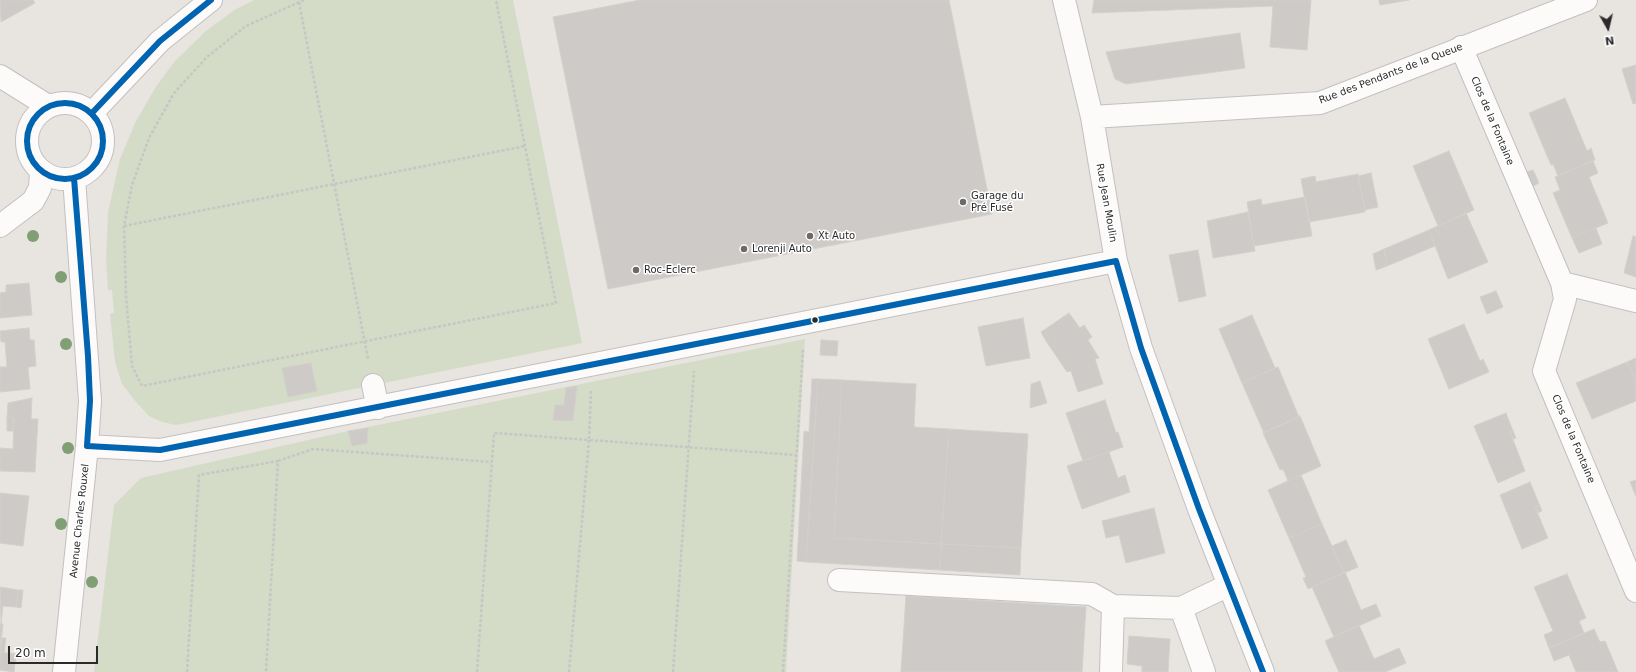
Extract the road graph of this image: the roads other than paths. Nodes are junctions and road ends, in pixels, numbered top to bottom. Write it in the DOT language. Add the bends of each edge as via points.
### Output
graph roads {
  1 [pos="211,0"];
  2 [pos="1064,0"];
  3 [pos="1586,0"];
  4 [pos="1461,47"];
  5 [pos="0,76"];
  6 [pos="48,106"];
  7 [pos="92,113"];
  8 [pos="1092,117"];
  9 [pos="41,171"];
  10 [pos="74,178"];
  11 [pos="0,226"];
  12 [pos="1116,262"];
  13 [pos="1562,282"];
  14 [pos="1636,301"];
  15 [pos="373,385"];
  16 [pos="378,408"];
  17 [pos="88,446"];
  18 [pos="839,580"];
  19 [pos="1228,585"];
  20 [pos="1636,591"];
  21 [pos="1113,606"];
  22 [pos="1181,608"];
  23 [pos="64,672"];
  24 [pos="1111,672"];
  25 [pos="1204,672"];
  26 [pos="1263,672"];
  1 -- 7 [label="street" via="160,41"];
  2 -- 8 [label="street, Rue Jean Moulin"];
  3 -- 4 [label="street, Rue des Pendants de la Queue"];
  4 -- 8 [label="street, Rue des Pendants de la Queue" via="1320,104"];
  4 -- 13 [label="street, Clos de la Fontaine"];
  5 -- 6 [label="street"];
  6 -- 7 [label="street" via="71,103 82,106"];
  6 -- 9 [label="street" via="37,114 30,125 27,137 30,156"];
  7 -- 10 [label="street" via="99,122 103,134 102,151 94,166 85,174"];
  8 -- 12 [label="street, Rue Jean Moulin"];
  9 -- 10 [label="street" via="63,179"];
  9 -- 11 [label="street" via="40,188 33,201"];
  10 -- 17 [label="street, Avenue Charles Rouxel" via="90,401"];
  12 -- 16 [label="street"];
  12 -- 19 [label="street, Rue Jean Moulin" via="1141,348"];
  13 -- 14 [label="street"];
  13 -- 20 [label="street, Clos de la Fontaine" via="1565,299 1544,371"];
  15 -- 16 [label="street"];
  16 -- 17 [label="street" via="160,450"];
  17 -- 23 [label="street, Avenue Charles Rouxel"];
  18 -- 21 [label="street" via="1092,594"];
  19 -- 22 [label="street"];
  19 -- 26 [label="street, Rue Jean Moulin"];
  21 -- 22 [label="street"];
  21 -- 24 [label="street"];
  22 -- 25 [label="street"];
}
